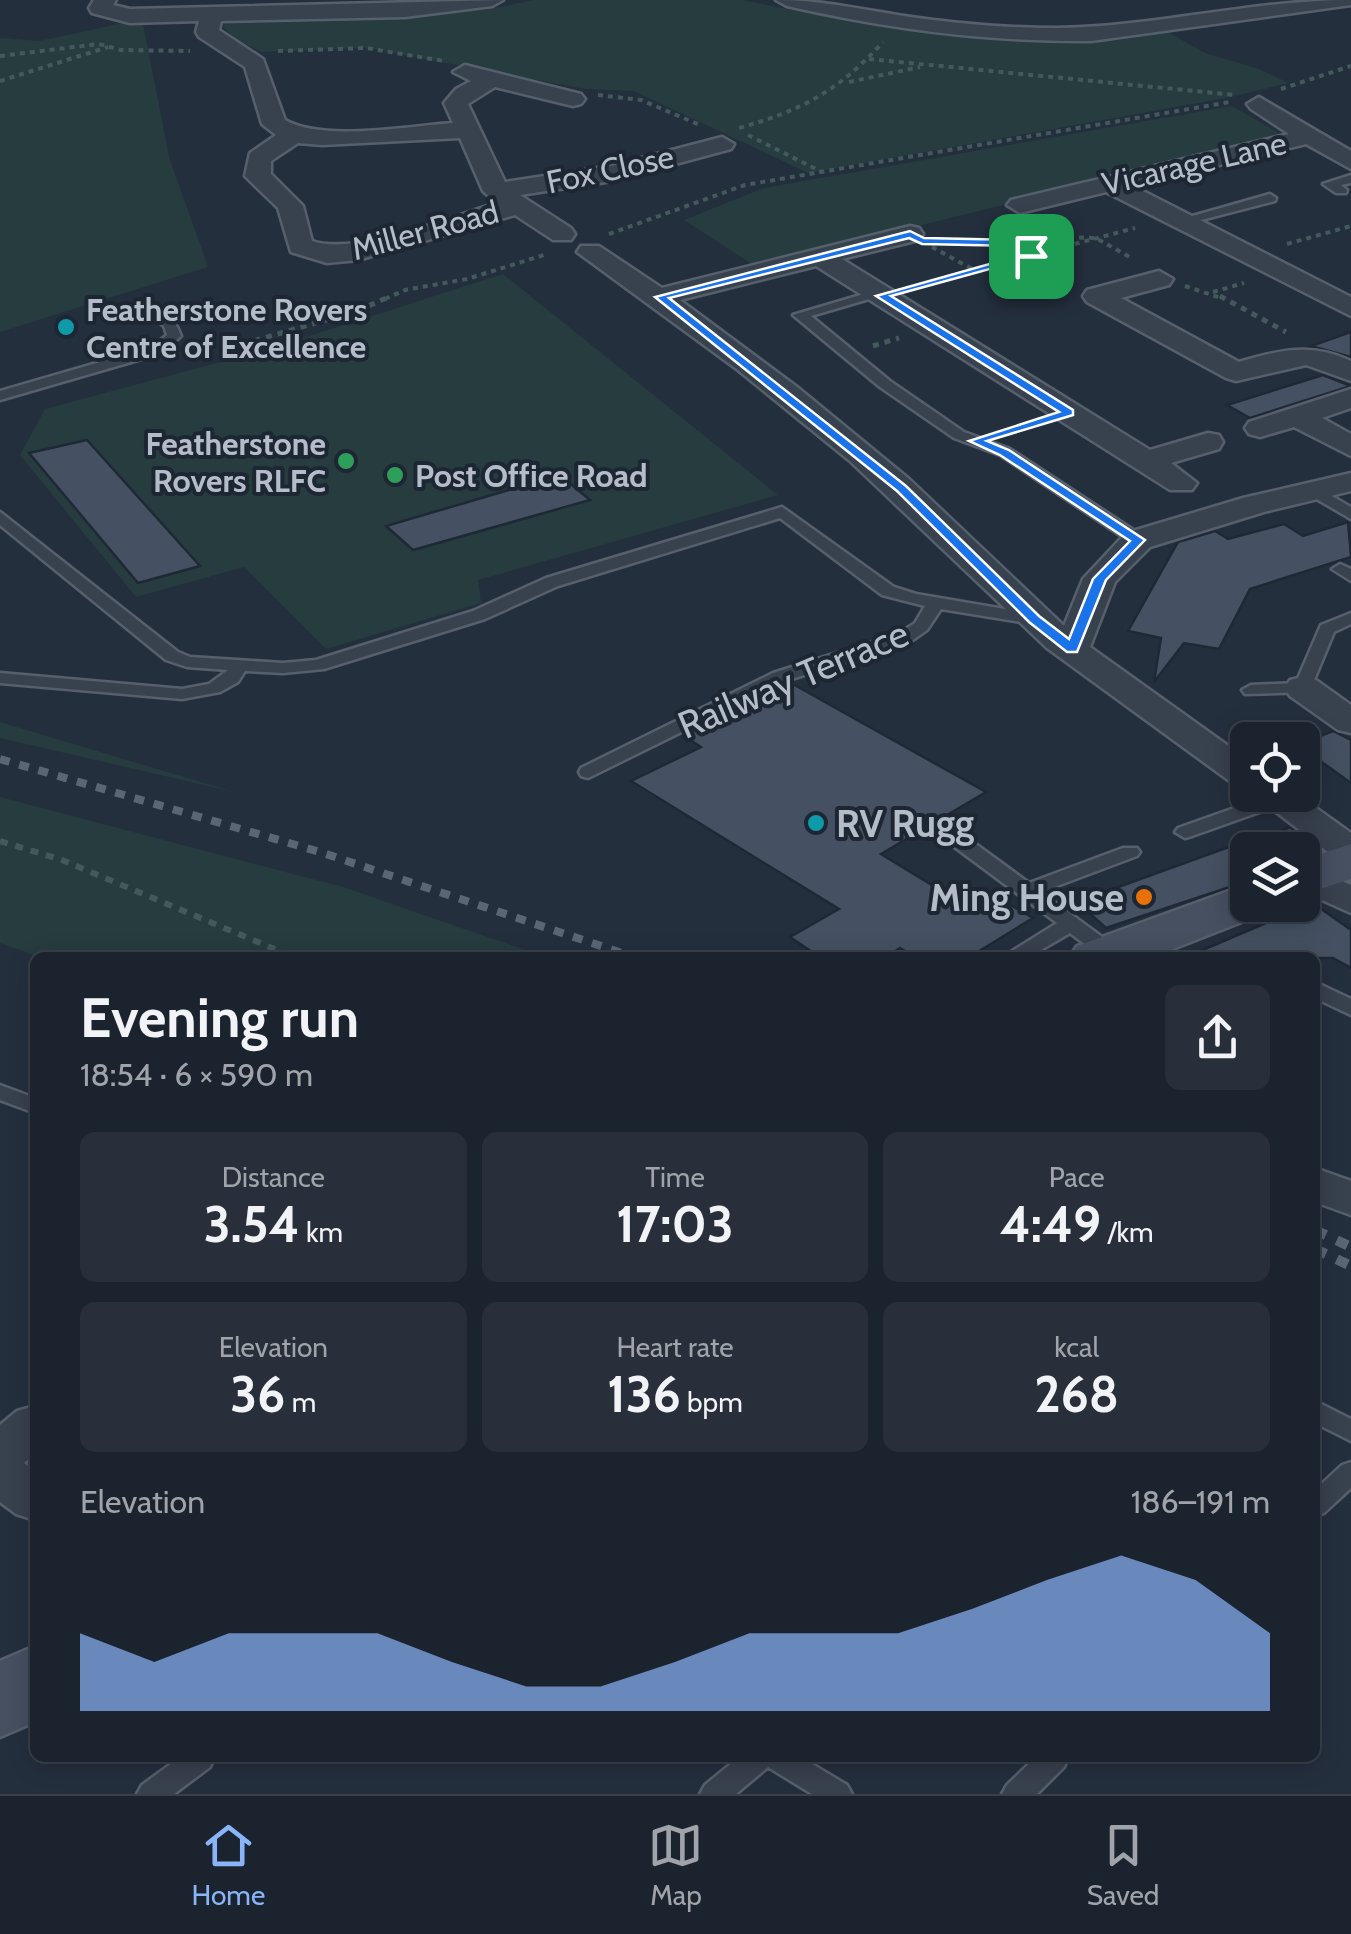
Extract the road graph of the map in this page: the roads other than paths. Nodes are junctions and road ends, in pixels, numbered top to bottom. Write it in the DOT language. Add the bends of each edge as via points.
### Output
graph roads {
  1 [pos="105,0"];
  2 [pos="492,0"];
  3 [pos="787,0"];
  4 [pos="922,0"];
  5 [pos="1347,0"];
  6 [pos="384,5"];
  7 [pos="1145,9"];
  8 [pos="212,13"];
  9 [pos="1171,24"];
  10 [pos="895,30"];
  11 [pos="465,72"];
  12 [pos="492,79"];
  13 [pos="1254,98"];
  14 [pos="573,99"];
  15 [pos="467,130"];
  16 [pos="293,135"];
  17 [pos="1310,136"];
  18 [pos="722,144"];
  19 [pos="1351,162"];
  20 [pos="1351,178"];
  21 [pos="1108,183"];
  22 [pos="1341,190"];
  23 [pos="506,198"];
  24 [pos="1270,198"];
  25 [pos="1020,204"];
  26 [pos="1178,219"];
  27 [pos="910,234"];
  28 [pos="558,243"];
  29 [pos="595,244"];
  30 [pos="820,257"];
  31 [pos="1159,279"];
  32 [pos="881,295"];
  33 [pos="660,297"];
  34 [pos="1333,300"];
  35 [pos="154,312"];
  36 [pos="1351,372"];
  37 [pos="0,396"];
  38 [pos="1351,398"];
  39 [pos="1297,416"];
  40 [pos="1260,428"];
  41 [pos="1208,442"];
  42 [pos="1351,446"];
  43 [pos="1147,461"];
  44 [pos="1351,482"];
  45 [pos="1181,483"];
  46 [pos="1314,491"];
  47 [pos="1351,514"];
  48 [pos="0,517"];
  49 [pos="1138,540"];
  50 [pos="936,603"];
  51 [pos="1351,618"];
  52 [pos="1034,619"];
  53 [pos="1072,649"];
  54 [pos="240,665"];
  55 [pos="0,678"];
  56 [pos="1303,688"];
  57 [pos="1251,690"];
  58 [pos="1351,722"];
  59 [pos="1230,764"];
  60 [pos="588,772"];
  61 [pos="1230,809"];
  62 [pos="1283,812"];
  63 [pos="944,830"];
  64 [pos="1185,832"];
  65 [pos="1130,852"];
  66 [pos="1332,874"];
  67 [pos="1027,891"];
  68 [pos="1230,905"];
  69 [pos="1092,944"];
  70 [pos="1046,952"];
  71 [pos="1320,992"];
  72 [pos="1351,1008"];
  73 [pos="0,1092"];
  74 [pos="30,1104"];
  75 [pos="1320,1186"];
  76 [pos="1351,1199"];
  77 [pos="1320,1415"];
  78 [pos="30,1430"];
  79 [pos="1351,1431"];
  80 [pos="0,1454"];
  81 [pos="1351,1472"];
  82 [pos="0,1474"];
  83 [pos="30,1495"];
  84 [pos="1320,1501"];
  85 [pos="30,1682"];
  86 [pos="0,1704"];
  87 [pos="195,1762"];
  88 [pos="753,1762"];
  89 [pos="785,1762"];
  90 [pos="1050,1762"];
  91 [pos="152,1794"];
  92 [pos="715,1794"];
  93 [pos="837,1794"];
  94 [pos="1016,1794"];
  1 -- 8 [label="street" via="100,8 112,14"];
  2 -- 6 [label="street"];
  3 -- 10 [label="street"];
  4 -- 10 [label="street"];
  5 -- 9 [label="street"];
  6 -- 8 [label="street"];
  7 -- 9 [label="street"];
  8 -- 16 [label="street" via="206,32 255,64 274,124"];
  9 -- 10 [label="street" via="1051,36"];
  11 -- 12 [label="street"];
  12 -- 14 [label="street"];
  12 -- 15 [label="street" via="456,102"];
  13 -- 17 [label="street"];
  15 -- 16 [label="street"];
  15 -- 23 [label="street"];
  16 -- 23 [label="street, Miller Road" via="259,158 258,176 290,206 300,246 314,252 358,252"];
  17 -- 19 [label="street"];
  17 -- 21 [label="street, Vicarage Lane"];
  18 -- 23 [label="street, Fox Close"];
  20 -- 22 [label="lane" via="1329,184"];
  21 -- 25 [label="street, Vicarage Lane"];
  21 -- 26 [label="street"];
  23 -- 28 [label="street"];
  24 -- 26 [label="lane"];
  26 -- 34 [label="street"];
  27 -- 30 [label="street"];
  29 -- 33 [label="street"];
  30 -- 32 [label="street"];
  30 -- 33 [label="street"];
  31 -- 36 [label="street" via="1098,296 1222,376 1306,354"];
  32 -- 43 [label="street"];
  32 -- 49 [label="lane" via="800,315 959,435 1005,452"];
  33 -- 52 [label="street" via="902,489"];
  35 -- 37 [label="lane" via="170,324 174,336 167,344"];
  38 -- 39 [label="street"];
  39 -- 40 [label="street"];
  39 -- 42 [label="street"];
  41 -- 43 [label="street"];
  43 -- 45 [label="street"];
  44 -- 46 [label="street"];
  46 -- 47 [label="lane"];
  46 -- 49 [label="street"];
  48 -- 54 [label="lane" via="172,656"];
  49 -- 53 [label="street" via="1100,579"];
  50 -- 52 [label="lane"];
  50 -- 54 [label="lane" via="888,592 782,512 552,582 479,615 318,664"];
  50 -- 60 [label="lane, Railway Terrace" via="904,638 779,678"];
  51 -- 56 [label="lane" via="1327,629"];
  52 -- 53 [label="street"];
  53 -- 59 [label="street"];
  54 -- 55 [label="lane" via="214,688 182,694"];
  56 -- 57 [label="lane"];
  56 -- 58 [label="street"];
  61 -- 64 [label="lane"];
  62 -- 66 [label="street"];
  63 -- 67 [label="lane"];
  65 -- 67 [label="lane"];
  67 -- 69 [label="lane"];
  68 -- 69 [label="main road"];
  69 -- 70 [label="lane"];
  71 -- 72 [label="lane"];
  73 -- 74 [label="lane"];
  75 -- 76 [label="street"];
  77 -- 79 [label="lane"];
  78 -- 80 [label="street"];
  81 -- 84 [label="lane"];
  82 -- 83 [label="street"];
  85 -- 86 [label="main road"];
  87 -- 91 [label="lane"];
  88 -- 92 [label="lane"];
  89 -- 93 [label="lane"];
  90 -- 94 [label="lane"];
}
